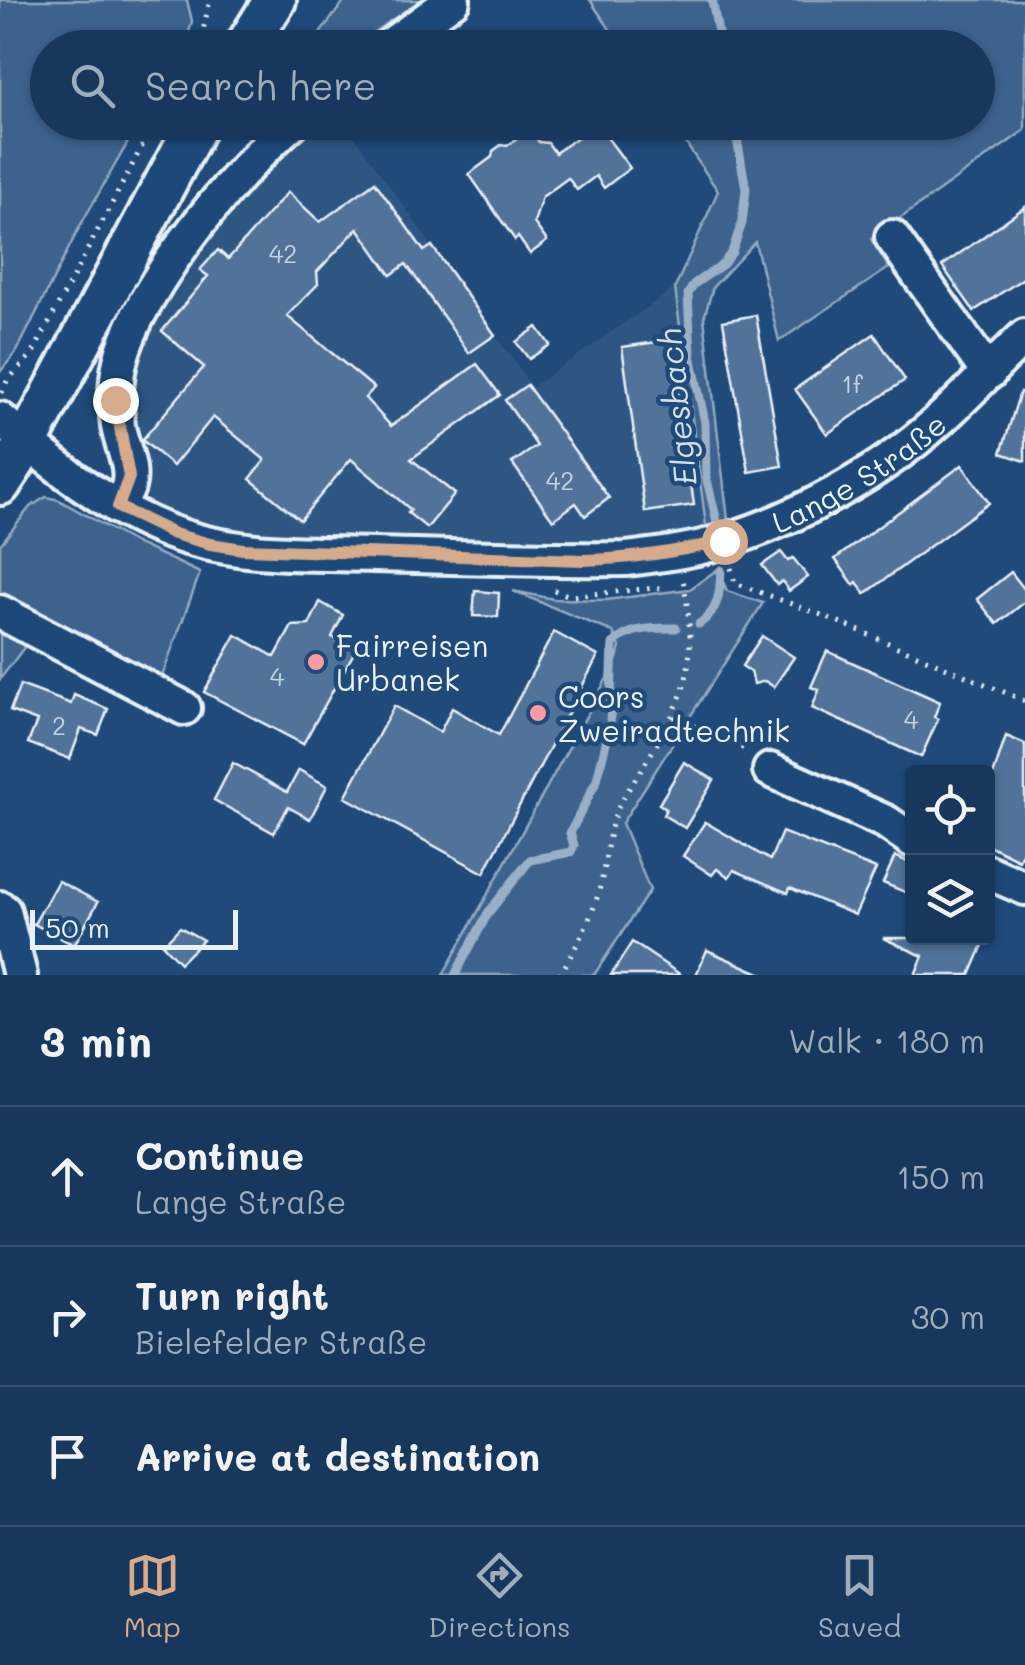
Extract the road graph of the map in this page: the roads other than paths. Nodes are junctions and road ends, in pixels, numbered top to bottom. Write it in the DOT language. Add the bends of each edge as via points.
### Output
graph roads {
  1 [pos="275,0"];
  2 [pos="453,0"];
  3 [pos="256,30"];
  4 [pos="411,30"];
  5 [pos="187,140"];
  6 [pos="275,140"];
  7 [pos="892,237"];
  8 [pos="1025,336"];
  9 [pos="990,372"];
  10 [pos="14,430"];
  11 [pos="0,484"];
  12 [pos="118,507"];
  13 [pos="0,612"];
  14 [pos="184,708"];
  15 [pos="770,770"];
  16 [pos="905,835"];
  17 [pos="995,875"];
  18 [pos="1025,888"];
  19 [pos="0,908"];
  20 [pos="20,975"];
  1 -- 3 [label="main road"];
  2 -- 4 [label="street"];
  5 -- 10 [label="main road"];
  6 -- 12 [label="street" via="211,206 131,332 116,386 129,477"];
  7 -- 9 [label="street"];
  8 -- 9 [label="street, Lange Straße"];
  9 -- 12 [label="street, Lange Straße" via="900,452 808,505 724,541 676,552 584,560 243,549 174,534"];
  10 -- 11 [label="main road"];
  10 -- 12 [label="street, Lange Straße"];
  13 -- 14 [label="street"];
  15 -- 16 [label="street"];
  17 -- 18 [label="street"];
  19 -- 20 [label="street"];
}
